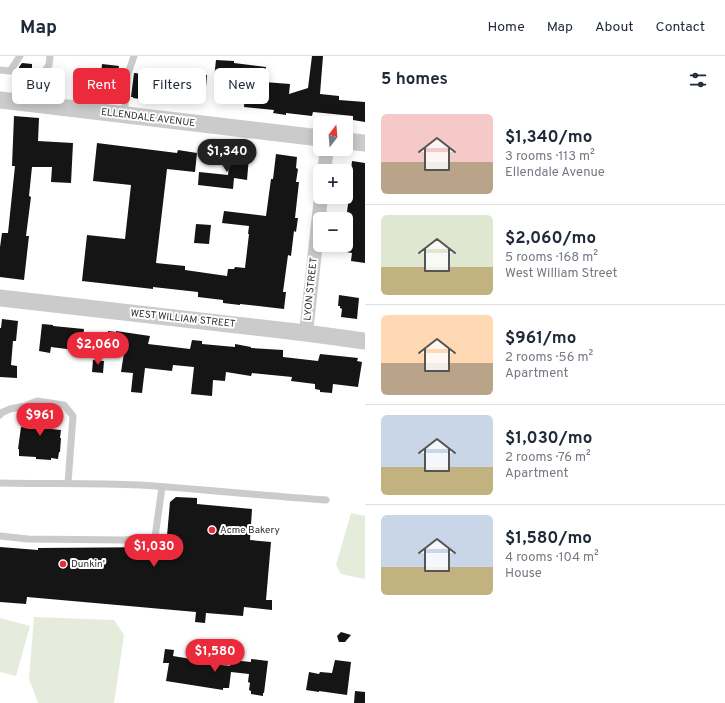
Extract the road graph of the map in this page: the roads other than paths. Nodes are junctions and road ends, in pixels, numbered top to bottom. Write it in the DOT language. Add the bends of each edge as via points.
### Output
graph roads {
  1 [pos="20,56"];
  2 [pos="50,56"];
  3 [pos="134,56"];
  4 [pos="47,68"];
  5 [pos="0,70"];
  6 [pos="10,71"];
  7 [pos="0,100"];
  8 [pos="124,115"];
  9 [pos="313,137"];
  10 [pos="353,142"];
  11 [pos="365,143"];
  12 [pos="320,204"];
  13 [pos="0,298"];
  14 [pos="306,333"];
  15 [pos="365,341"];
  16 [pos="0,415"];
  17 [pos="0,483"];
  18 [pos="68,484"];
  19 [pos="162,487"];
  20 [pos="326,500"];
  21 [pos="0,536"];
  1 -- 6 [label="lane"];
  2 -- 4 [label="lane"];
  3 -- 8 [label="lane" via="128,74"];
  5 -- 6 [label="lane"];
  7 -- 8 [label="street, ELLENDALE AVENUE"];
  8 -- 9 [label="street, ELLENDALE AVENUE"];
  10 -- 11 [label="street"];
  12 -- 14 [label="street, LYON STREET"];
  13 -- 14 [label="street, WEST WILLIAM STREET"];
  14 -- 15 [label="street, WEST WILLIAM STREET"];
  16 -- 18 [label="lane" via="10,409 38,401 64,405 73,416"];
  17 -- 18 [label="lane"];
  18 -- 19 [label="lane" via="100,483"];
  19 -- 20 [label="lane"];
  19 -- 21 [label="lane" via="155,536 124,540 28,539"];
}
